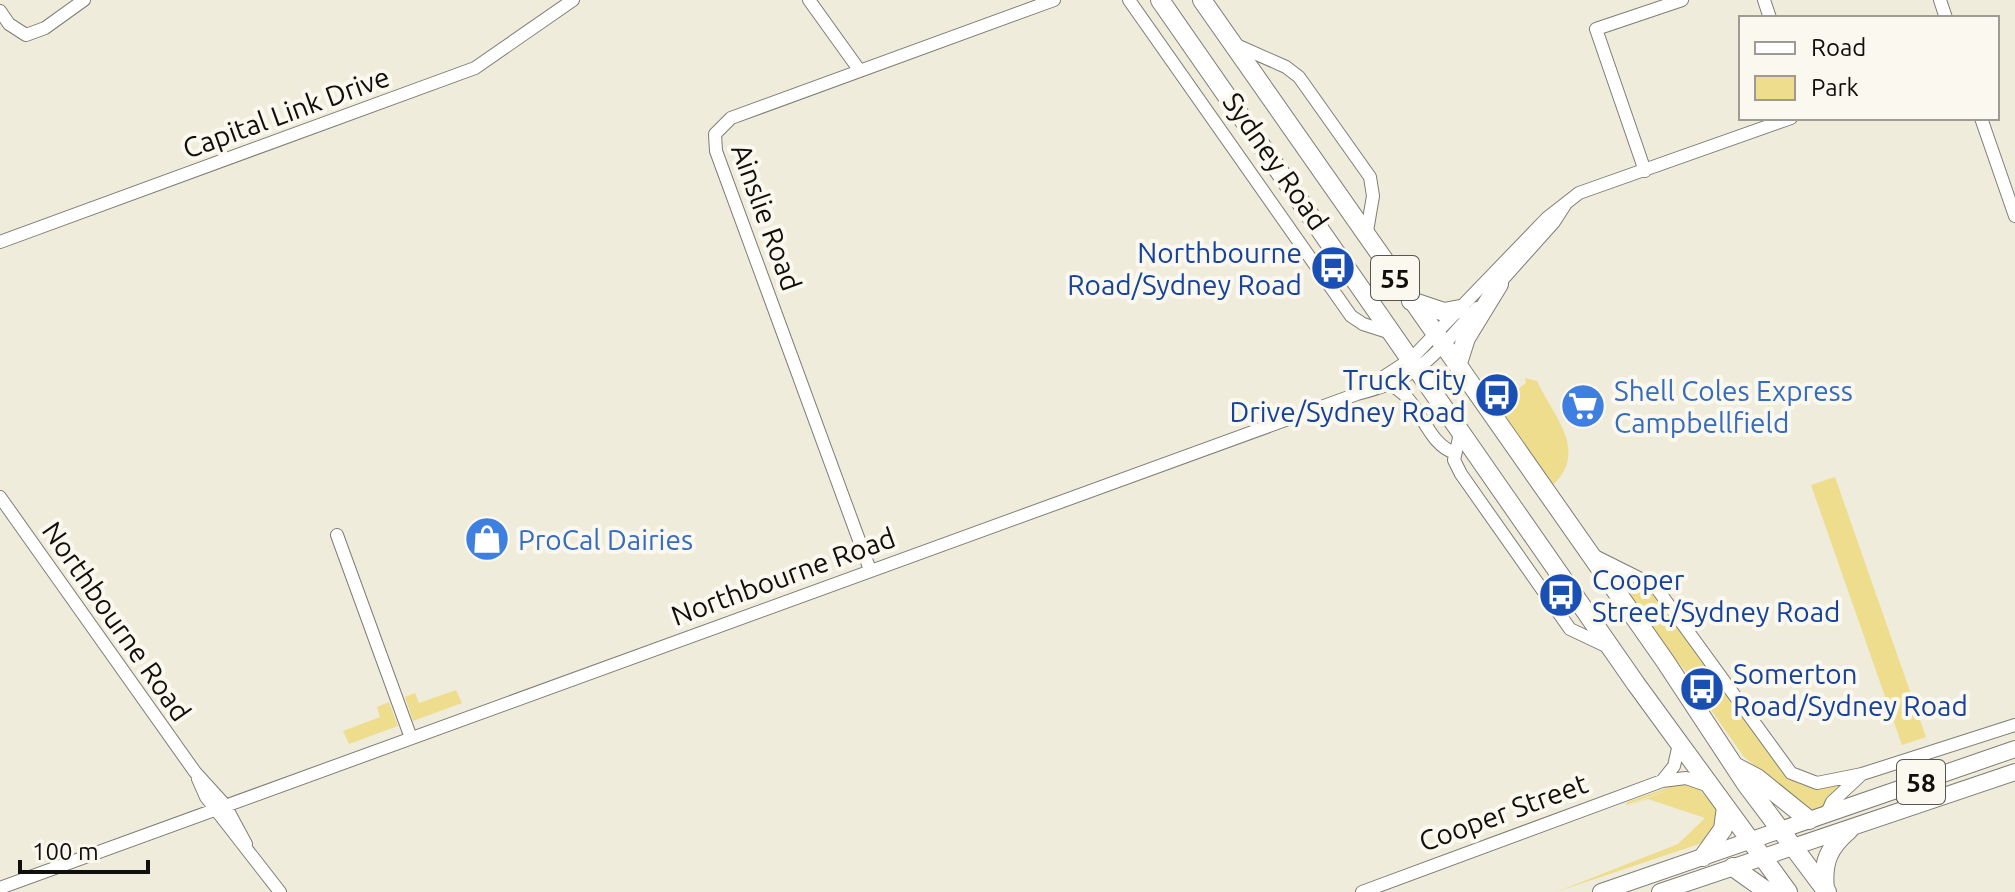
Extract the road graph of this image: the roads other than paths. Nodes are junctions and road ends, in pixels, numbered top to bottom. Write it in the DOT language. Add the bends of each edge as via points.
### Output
graph roads {
  1 [pos="84,0"];
  2 [pos="573,0"];
  3 [pos="809,0"];
  4 [pos="1054,0"];
  5 [pos="1129,0"];
  6 [pos="1160,0"];
  7 [pos="1202,0"];
  8 [pos="1682,0"];
  9 [pos="0,11"];
  10 [pos="1231,43"];
  11 [pos="860,71"];
  12 [pos="1785,120"];
  13 [pos="1982,120"];
  14 [pos="1645,171"];
  15 [pos="1565,205"];
  16 [pos="2015,216"];
  17 [pos="1366,237"];
  18 [pos="0,242"];
  19 [pos="1499,284"];
  20 [pos="1411,301"];
  21 [pos="1460,309"];
  22 [pos="1394,334"];
  23 [pos="1438,340"];
  24 [pos="1458,363"];
  25 [pos="1415,364"];
  26 [pos="1389,385"];
  27 [pos="1357,394"];
  28 [pos="1461,429"];
  29 [pos="1455,453"];
  30 [pos="0,497"];
  31 [pos="337,535"];
  32 [pos="1590,554"];
  33 [pos="870,570"];
  34 [pos="1611,648"];
  35 [pos="2015,725"];
  36 [pos="411,738"];
  37 [pos="1679,744"];
  38 [pos="2015,749"];
  39 [pos="1733,766"];
  40 [pos="2015,772"];
  41 [pos="1862,774"];
  42 [pos="1662,781"];
  43 [pos="1712,788"];
  44 [pos="220,807"];
  45 [pos="1726,807"];
  46 [pos="1817,817"];
  47 [pos="1849,830"];
  48 [pos="1780,831"];
  49 [pos="1751,841"];
  50 [pos="1796,848"];
  51 [pos="1703,857"];
  52 [pos="1763,857"];
  53 [pos="1733,867"];
  54 [pos="0,888"];
  55 [pos="1826,890"];
  56 [pos="280,892"];
  57 [pos="1362,892"];
  58 [pos="1601,892"];
  59 [pos="1660,892"];
  60 [pos="1768,892"];
  61 [pos="1788,892"];
  1 -- 9 [label="street" via="26,35"];
  2 -- 18 [label="street, Capital Link Drive" via="467,72"];
  3 -- 11 [label="street"];
  4 -- 11 [label="street, Ainslie Road"];
  5 -- 22 [label="street, Sydney Road" via="1351,316"];
  6 -- 22 [label="highway, Sydney Road / 55"];
  7 -- 10 [label="highway, Sydney Road / 55"];
  8 -- 14 [label="street" via="1596,29"];
  10 -- 17 [label="highway, Sydney Road / 55"];
  10 -- 17 [label="street, Sydney Road" via="1292,70 1370,177 1373,196"];
  11 -- 33 [label="street, Ainslie Road" via="731,118 714,139"];
  12 -- 14 [label="street"];
  13 -- 16 [label="street"];
  14 -- 15 [label="street" via="1579,193"];
  15 -- 19 [label="street"];
  15 -- 21 [label="street"];
  17 -- 20 [label="highway, Sydney Road / 55"];
  19 -- 23 [label="street"];
  19 -- 24 [label="highway" via="1466,338"];
  20 -- 21 [label="highway" via="1444,312"];
  20 -- 23 [label="highway, Sydney Road / 55"];
  21 -- 23 [label="street"];
  22 -- 25 [label="highway, Sydney Road / 55"];
  23 -- 24 [label="highway, Sydney Road / 55"];
  23 -- 25 [label="street"];
  24 -- 32 [label="highway, Sydney Road / 55"];
  25 -- 26 [label="street, Northbourne Road"];
  25 -- 27 [label="street, Northbourne Road"];
  25 -- 28 [label="highway, Sydney Road / 55"];
  26 -- 27 [label="street, Northbourne Road"];
  26 -- 29 [label="street, Sydney Road" via="1406,395 1444,448"];
  27 -- 33 [label="street, Northbourne Road"];
  28 -- 29 [label="street"];
  28 -- 34 [label="highway, Sydney Road / 55"];
  29 -- 34 [label="street, Sydney Road" via="1456,466 1570,629"];
  30 -- 44 [label="street, Northbourne Road"];
  31 -- 36 [label="street"];
  32 -- 39 [label="highway, Sydney Road / 55"];
  32 -- 41 [label="street, Sydney Road" via="1655,586 1791,773 1817,783"];
  33 -- 36 [label="street, Northbourne Road"];
  34 -- 37 [label="highway, Sydney Road / 55"];
  35 -- 41 [label="street, Sydney Road"];
  36 -- 44 [label="street, Northbourne Road"];
  37 -- 42 [label="street" via="1674,766"];
  37 -- 43 [label="highway, Sydney Road / 55"];
  38 -- 46 [label="main road, 58"];
  39 -- 46 [label="highway"];
  39 -- 48 [label="highway, Sydney Road / 55"];
  40 -- 47 [label="main road, 58"];
  41 -- 46 [label="street"];
  42 -- 43 [label="street, Cooper Street" via="1686,778"];
  42 -- 57 [label="street, Cooper Street"];
  43 -- 45 [label="highway, Sydney Road / 55"];
  44 -- 54 [label="street, Northbourne Road"];
  44 -- 56 [label="street"];
  45 -- 49 [label="highway, Sydney Road / 55"];
  45 -- 51 [label="highway" via="1723,829"];
  46 -- 48 [label="main road, 58"];
  47 -- 50 [label="main road, 58"];
  47 -- 55 [label="highway" via="1827,856"];
  48 -- 49 [label="main road, 58"];
  48 -- 50 [label="highway, 55"];
  49 -- 51 [label="main road, 58"];
  49 -- 52 [label="highway, 55"];
  50 -- 52 [label="main road, 58"];
  50 -- 55 [label="highway, 55"];
  51 -- 58 [label="main road, 58"];
  52 -- 53 [label="main road, 58"];
  52 -- 61 [label="highway, 55"];
  53 -- 59 [label="main road, 58"];
  53 -- 60 [label="highway"];
}
